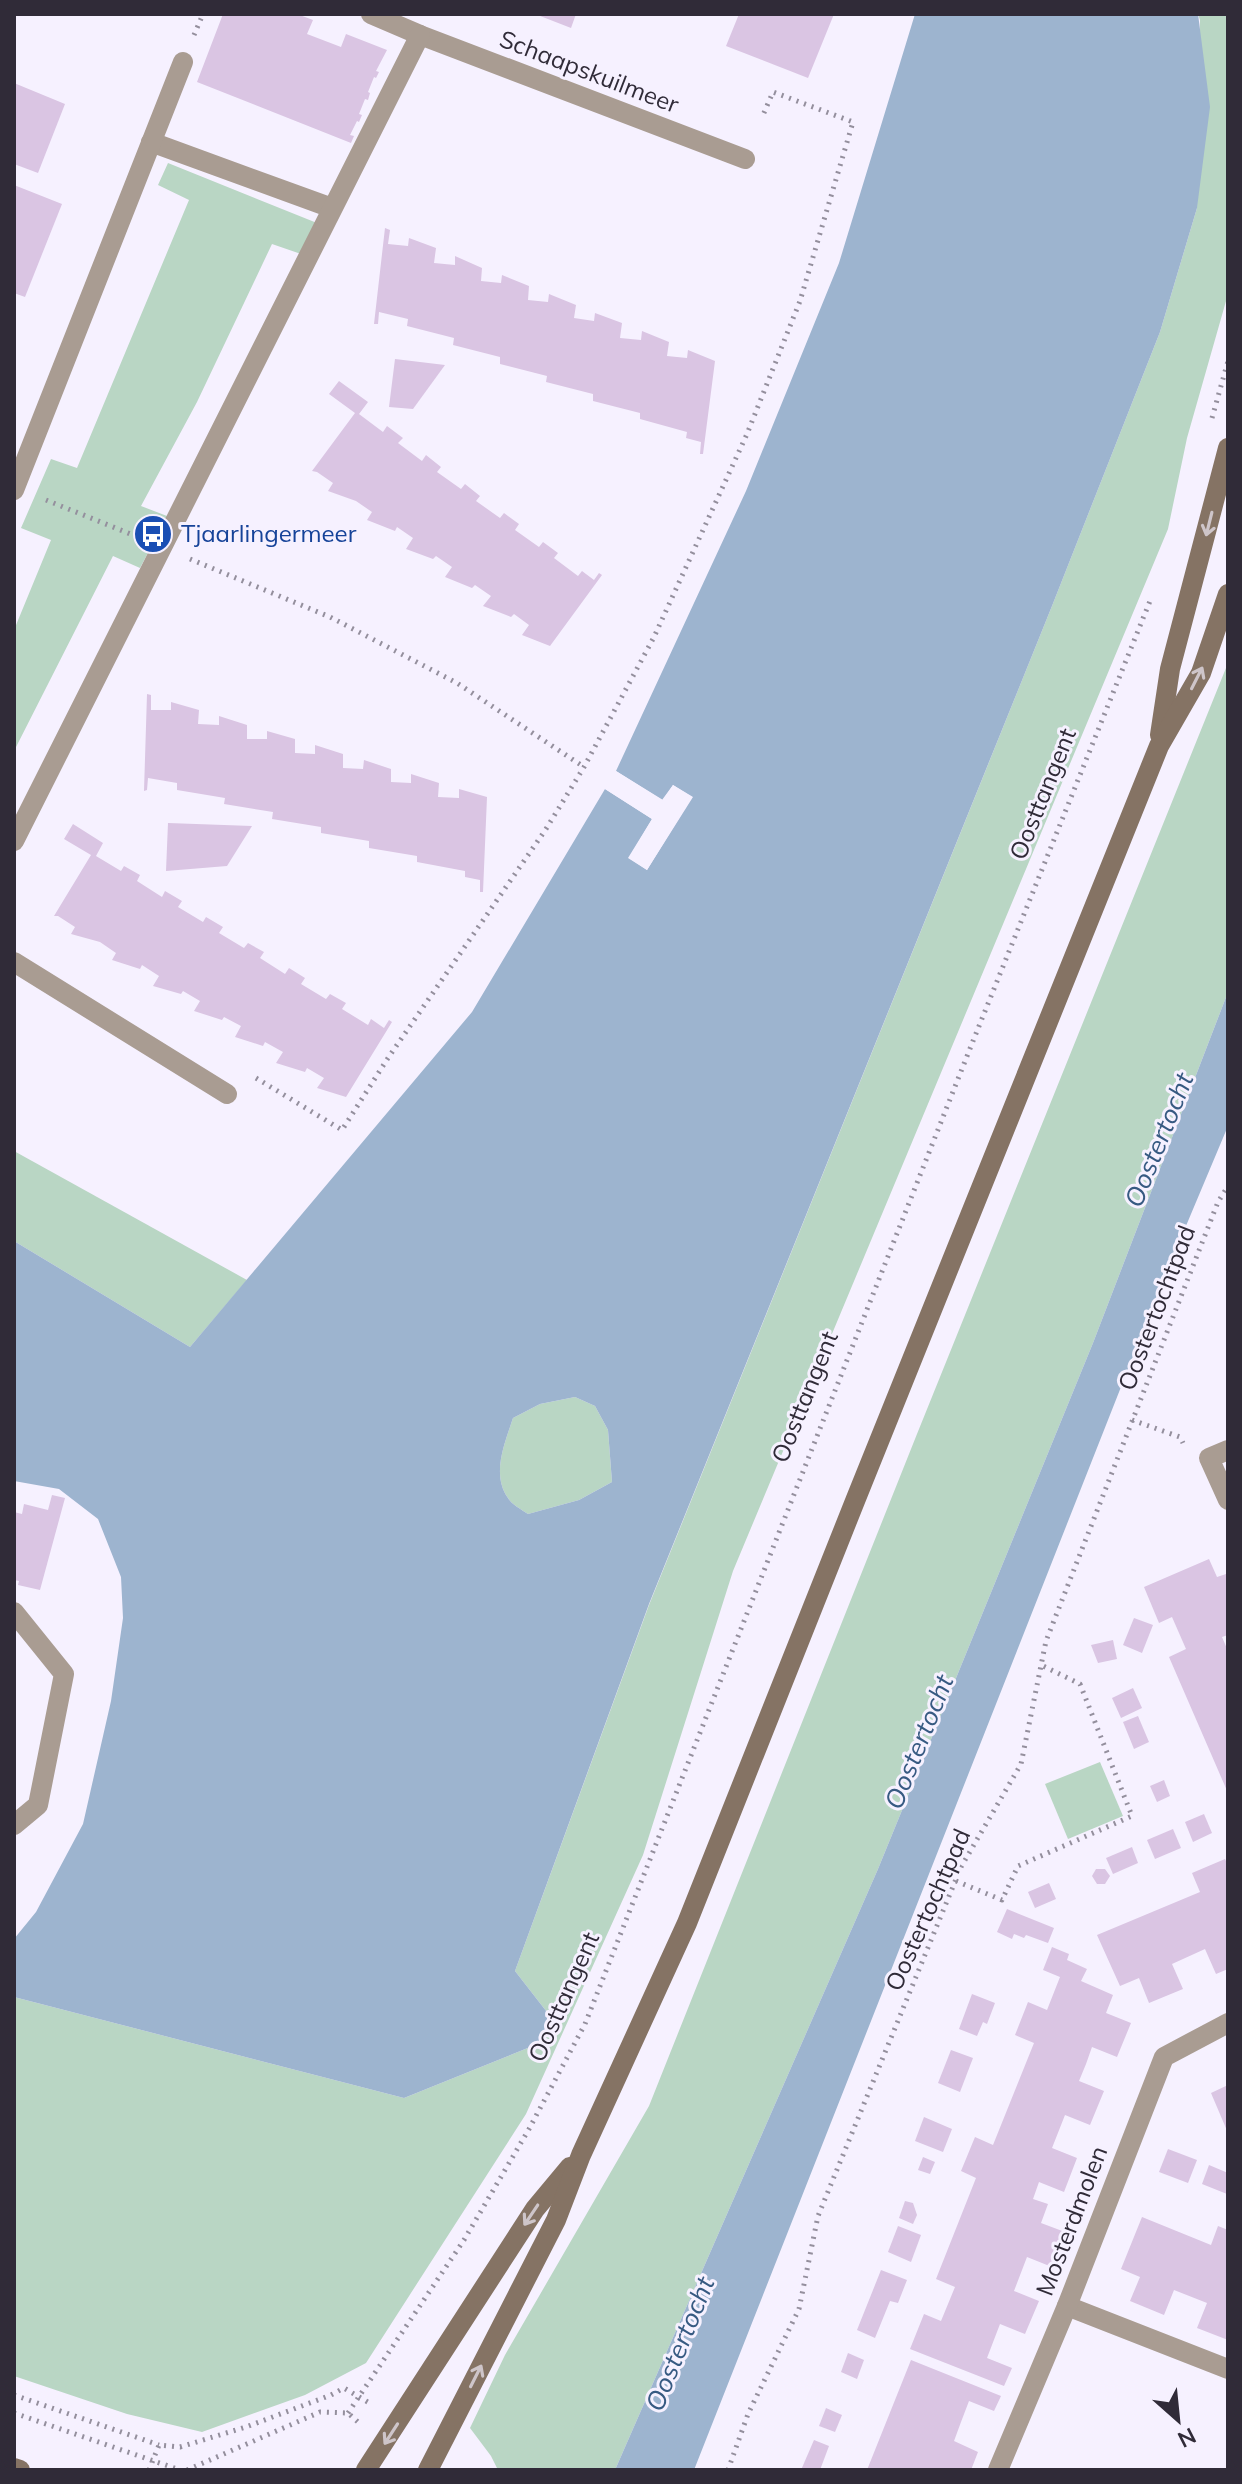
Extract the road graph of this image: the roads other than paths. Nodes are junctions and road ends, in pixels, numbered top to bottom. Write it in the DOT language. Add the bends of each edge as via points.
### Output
graph roads {
  1 [pos="371,14"];
  2 [pos="420,35"];
  3 [pos="183,62"];
  4 [pos="151,142"];
  5 [pos="745,159"];
  6 [pos="332,208"];
  7 [pos="1228,448"];
  8 [pos="14,488"];
  9 [pos="1228,594"];
  10 [pos="1159,746"];
  11 [pos="14,841"];
  12 [pos="14,962"];
  13 [pos="227,1094"];
  14 [pos="1219,1454"];
  15 [pos="1228,1500"];
  16 [pos="14,1612"];
  17 [pos="14,1825"];
  18 [pos="1228,2023"];
  19 [pos="581,2155"];
  20 [pos="1067,2306"];
  21 [pos="1228,2369"];
  22 [pos="366,2470"];
  23 [pos="428,2470"];
  24 [pos="998,2470"];
  1 -- 2 [label="street, Schaapskuilmeer"];
  2 -- 5 [label="street, Schaapskuilmeer"];
  2 -- 6 [label="street"];
  3 -- 4 [label="street"];
  4 -- 6 [label="street"];
  4 -- 8 [label="street"];
  6 -- 11 [label="street"];
  7 -- 10 [label="main road, one-way" via="1170,669"];
  10 -- 9 [label="main road, one-way" via="1201,673"];
  10 -- 19 [label="main road" via="687,1923"];
  12 -- 13 [label="street"];
  14 -- 15 [label="street"];
  16 -- 17 [label="street" via="64,1674 38,1805"];
  18 -- 20 [label="street, Mosterdmolen" via="1164,2057"];
  19 -- 22 [label="main road, one-way" via="535,2209"];
  23 -- 19 [label="main road, one-way" via="556,2220"];
  20 -- 21 [label="street"];
  20 -- 24 [label="street, Mosterdmolen"];
}
